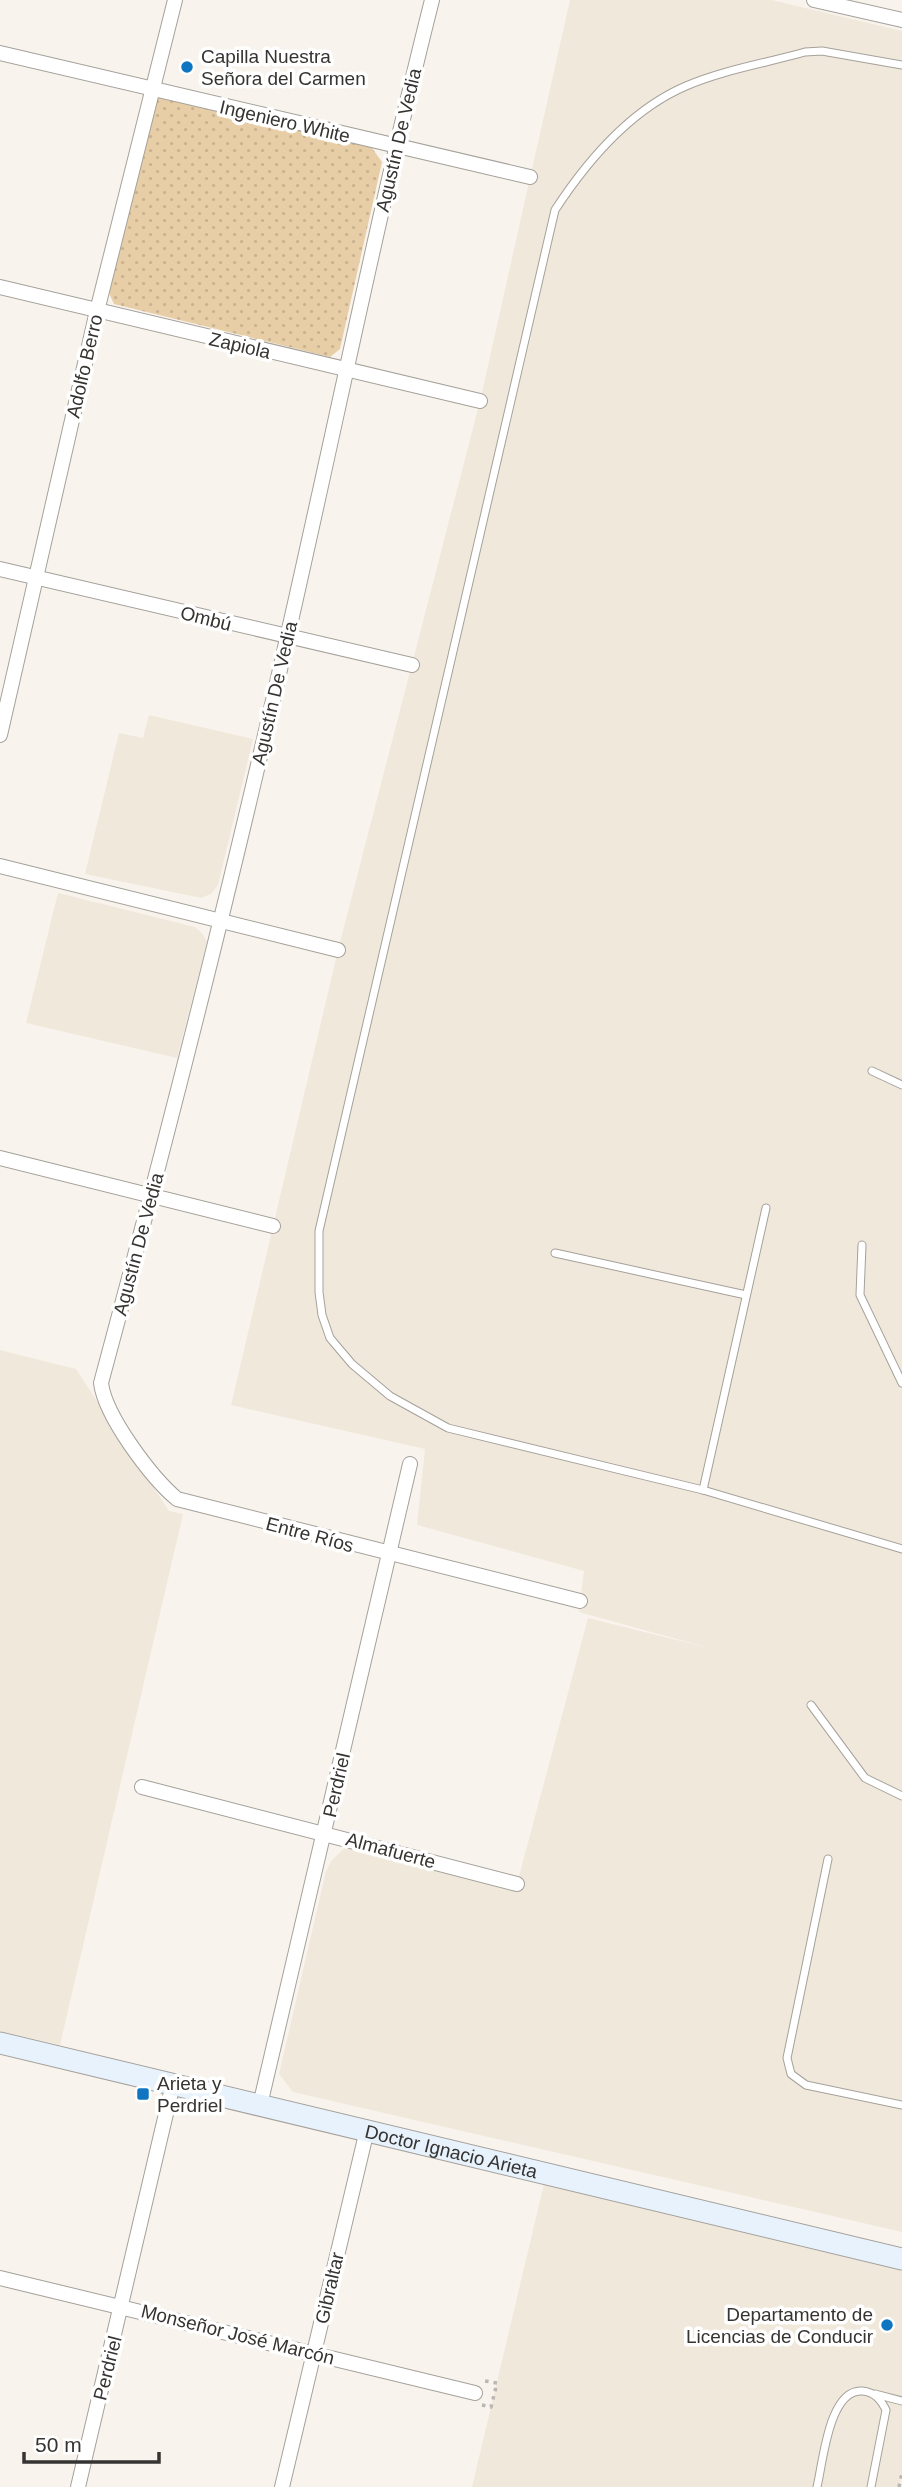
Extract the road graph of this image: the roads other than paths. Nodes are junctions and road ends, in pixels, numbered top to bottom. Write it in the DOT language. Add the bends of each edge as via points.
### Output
graph roads {
  1 [pos="175,0"];
  2 [pos="432,0"];
  3 [pos="814,0"];
  4 [pos="902,20"];
  5 [pos="0,53"];
  6 [pos="902,65"];
  7 [pos="152,90"];
  8 [pos="396,146"];
  9 [pos="530,177"];
  10 [pos="0,288"];
  11 [pos="97,312"];
  12 [pos="347,370"];
  13 [pos="480,401"];
  14 [pos="0,569"];
  15 [pos="35,577"];
  16 [pos="288,638"];
  17 [pos="412,666"];
  18 [pos="0,735"];
  19 [pos="0,866"];
  20 [pos="220,921"];
  21 [pos="338,950"];
  22 [pos="872,1071"];
  23 [pos="902,1085"];
  24 [pos="0,1158"];
  25 [pos="152,1196"];
  26 [pos="766,1208"];
  27 [pos="273,1226"];
  28 [pos="862,1245"];
  29 [pos="555,1253"];
  30 [pos="747,1295"];
  31 [pos="902,1382"];
  32 [pos="101,1383"];
  33 [pos="410,1464"];
  34 [pos="703,1490"];
  35 [pos="902,1549"];
  36 [pos="390,1555"];
  37 [pos="580,1601"];
  38 [pos="811,1705"];
  39 [pos="142,1787"];
  40 [pos="902,1796"];
  41 [pos="325,1833"];
  42 [pos="828,1859"];
  43 [pos="517,1884"];
  44 [pos="0,2043"];
  45 [pos="173,2084"];
  46 [pos="260,2105"];
  47 [pos="902,2105"];
  48 [pos="367,2130"];
  49 [pos="902,2259"];
  50 [pos="0,2278"];
  51 [pos="122,2306"];
  52 [pos="314,2353"];
  53 [pos="868,2392"];
  54 [pos="477,2399"];
  55 [pos="902,2401"];
  56 [pos="78,2487"];
  57 [pos="282,2487"];
  58 [pos="817,2487"];
  59 [pos="871,2487"];
  1 -- 7 [label="street, Adolfo Berro"];
  2 -- 8 [label="street, Agustín De Vedia"];
  3 -- 4 [label="street"];
  5 -- 7 [label="street, Ingeniero White"];
  6 -- 34 [label="lane" via="805,52 689,85 664,97 601,148 555,210 319,1231 319,1292 330,1338 390,1396 448,1427"];
  7 -- 8 [label="street, Ingeniero White"];
  7 -- 11 [label="street, Adolfo Berro"];
  8 -- 9 [label="street, Ingeniero White"];
  8 -- 12 [label="street, Agustín De Vedia"];
  10 -- 11 [label="street, Zapiola"];
  11 -- 12 [label="street, Zapiola"];
  11 -- 15 [label="street, Adolfo Berro"];
  12 -- 13 [label="street, Zapiola"];
  12 -- 16 [label="street, Agustín De Vedia"];
  14 -- 15 [label="street, Ombú"];
  15 -- 16 [label="street, Ombú"];
  15 -- 18 [label="street, Adolfo Berro"];
  16 -- 17 [label="street, Ombú"];
  16 -- 20 [label="street, Agustín De Vedia"];
  19 -- 20 [label="street"];
  20 -- 21 [label="street"];
  20 -- 25 [label="street, Agustín De Vedia"];
  22 -- 23 [label="lane"];
  24 -- 25 [label="street"];
  25 -- 27 [label="street"];
  25 -- 32 [label="street, Agustín De Vedia"];
  26 -- 30 [label="lane"];
  28 -- 31 [label="lane" via="860,1295"];
  29 -- 30 [label="lane"];
  30 -- 34 [label="lane"];
  32 -- 36 [label="street, Entre Ríos" via="113,1415 164,1488 177,1499"];
  33 -- 36 [label="street, Perdriel"];
  34 -- 35 [label="lane"];
  36 -- 37 [label="street, Entre Ríos"];
  36 -- 41 [label="street, Perdriel"];
  38 -- 40 [label="lane" via="865,1778"];
  39 -- 41 [label="street, Almafuerte"];
  41 -- 43 [label="street, Almafuerte"];
  41 -- 46 [label="street, Perdriel"];
  42 -- 47 [label="lane" via="787,2058 791,2074 806,2085"];
  44 -- 45 [label="street, Doctor Ignacio Arieta"];
  45 -- 46 [label="street, Doctor Ignacio Arieta"];
  45 -- 51 [label="street, Perdriel"];
  46 -- 48 [label="street, Doctor Ignacio Arieta"];
  48 -- 49 [label="street, Doctor Ignacio Arieta"];
  48 -- 52 [label="street, Gibraltar"];
  50 -- 51 [label="street, Monseñor José Marcón"];
  51 -- 52 [label="street, Monseñor José Marcón"];
  51 -- 56 [label="street, Perdriel"];
  52 -- 54 [label="street, Monseñor José Marcón"];
  52 -- 57 [label="street, Gibraltar"];
  53 -- 55 [label="lane"];
  53 -- 58 [label="lane" via="851,2393 838,2403"];
  53 -- 59 [label="lane" via="883,2402 887,2419"];
}
